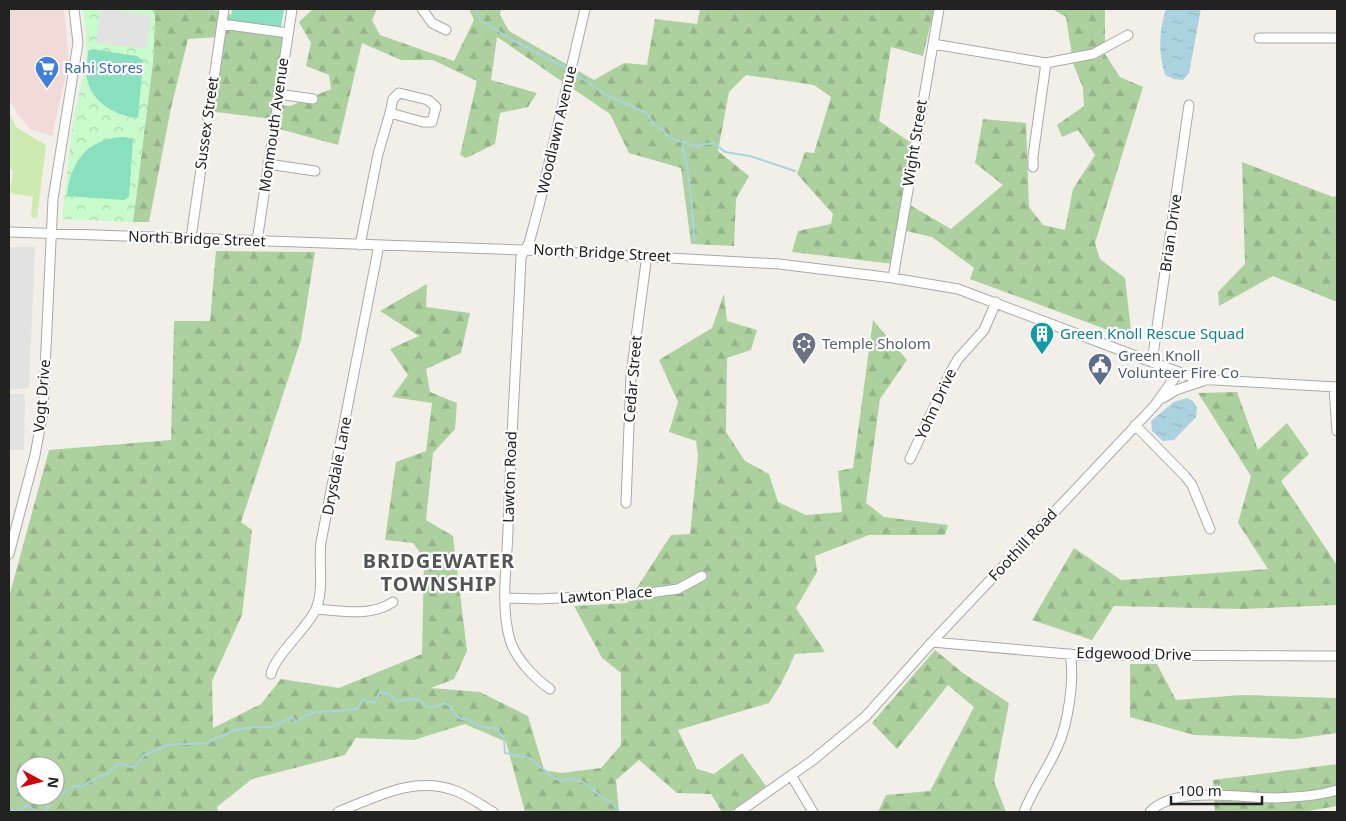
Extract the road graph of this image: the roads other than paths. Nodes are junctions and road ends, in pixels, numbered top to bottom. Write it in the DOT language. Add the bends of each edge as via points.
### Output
graph roads {
  1 [pos="74,9"];
  2 [pos="224,9"];
  3 [pos="292,9"];
  4 [pos="422,9"];
  5 [pos="585,9"];
  6 [pos="939,9"];
  7 [pos="222,24"];
  8 [pos="446,30"];
  9 [pos="288,33"];
  10 [pos="1128,36"];
  11 [pos="1259,38"];
  12 [pos="1337,38"];
  13 [pos="933,44"];
  14 [pos="1046,63"];
  15 [pos="278,94"];
  16 [pos="312,99"];
  17 [pos="1189,105"];
  18 [pos="390,113"];
  19 [pos="268,164"];
  20 [pos="1033,167"];
  21 [pos="315,171"];
  22 [pos="9,232"];
  23 [pos="50,234"];
  24 [pos="191,238"];
  25 [pos="257,241"];
  26 [pos="360,245"];
  27 [pos="379,245"];
  28 [pos="525,250"];
  29 [pos="647,255"];
  30 [pos="893,278"];
  31 [pos="996,302"];
  32 [pos="1152,362"];
  33 [pos="1178,373"];
  34 [pos="1206,381"];
  35 [pos="1336,387"];
  36 [pos="1155,404"];
  37 [pos="1135,425"];
  38 [pos="1337,431"];
  39 [pos="910,459"];
  40 [pos="626,503"];
  41 [pos="1210,529"];
  42 [pos="9,554"];
  43 [pos="702,576"];
  44 [pos="506,598"];
  45 [pos="393,602"];
  46 [pos="316,609"];
  47 [pos="932,642"];
  48 [pos="1070,654"];
  49 [pos="1337,656"];
  50 [pos="271,674"];
  51 [pos="550,689"];
  52 [pos="792,775"];
  53 [pos="1337,790"];
  54 [pos="338,812"];
  55 [pos="493,812"];
  56 [pos="738,812"];
  57 [pos="813,812"];
  58 [pos="1024,812"];
  59 [pos="1150,812"];
  1 -- 23 [label="street, Vogt Drive" via="78,43 76,70 66,113"];
  2 -- 7 [label="street, Sussex Street"];
  3 -- 9 [label="street, Monmouth Avenue"];
  4 -- 8 [label="street" via="432,23"];
  5 -- 28 [label="street, Woodlawn Avenue" via="539,206"];
  6 -- 13 [label="street, Wight Street"];
  7 -- 9 [label="street"];
  7 -- 24 [label="street, Sussex Street"];
  9 -- 15 [label="street, Monmouth Avenue"];
  10 -- 14 [label="street" via="1093,54"];
  11 -- 12 [label="street"];
  13 -- 14 [label="street"];
  13 -- 30 [label="street, Wight Street"];
  14 -- 20 [label="street"];
  15 -- 16 [label="street"];
  15 -- 19 [label="street, Monmouth Avenue"];
  17 -- 32 [label="street, Brian Drive"];
  18 -- 18 [label="street" via="429,123 434,118 436,107 428,100 399,93 393,99"];
  18 -- 26 [label="street" via="378,154"];
  19 -- 21 [label="street"];
  19 -- 25 [label="street, Monmouth Avenue"];
  22 -- 23 [label="street, North Bridge Street"];
  23 -- 24 [label="street, North Bridge Street"];
  23 -- 42 [label="street, Vogt Drive" via="46,363 40,430"];
  24 -- 25 [label="street, North Bridge Street"];
  25 -- 26 [label="street, North Bridge Street"];
  26 -- 27 [label="street, North Bridge Street"];
  27 -- 28 [label="street, North Bridge Street"];
  27 -- 46 [label="street, Drysdale Lane" via="322,542"];
  28 -- 29 [label="street, North Bridge Street"];
  28 -- 44 [label="street, Lawton Road" via="521,257"];
  29 -- 30 [label="street, North Bridge Street" via="779,264"];
  29 -- 40 [label="street, Cedar Street" via="632,375"];
  30 -- 31 [label="street, North Bridge Street" via="950,287"];
  31 -- 32 [label="street, North Bridge Street"];
  31 -- 39 [label="street, Yohn Drive" via="984,330 950,373"];
  32 -- 33 [label="street, North Bridge Street"];
  33 -- 34 [label="street"];
  33 -- 36 [label="street, Foothill Road"];
  34 -- 35 [label="street"];
  34 -- 36 [label="street" via="1176,390"];
  35 -- 38 [label="street"];
  36 -- 37 [label="street, Foothill Road"];
  37 -- 41 [label="street" via="1186,476"];
  37 -- 47 [label="street, Foothill Road"];
  43 -- 44 [label="street, Lawton Place" via="678,589 642,594"];
  44 -- 51 [label="street, Lawton Road" via="508,629 516,652 539,681"];
  45 -- 46 [label="street" via="374,610 356,612"];
  46 -- 50 [label="street, Drysdale Lane"];
  47 -- 48 [label="street, Edgewood Drive"];
  47 -- 52 [label="street, Foothill Road" via="851,730"];
  48 -- 49 [label="street, Edgewood Drive"];
  48 -- 58 [label="street" via="1071,689 1064,730"];
  52 -- 56 [label="street, Foothill Road"];
  52 -- 57 [label="street"];
  53 -- 59 [label="street" via="1276,798 1184,797 1167,800"];
  54 -- 55 [label="street" via="422,784 458,791"];
}
